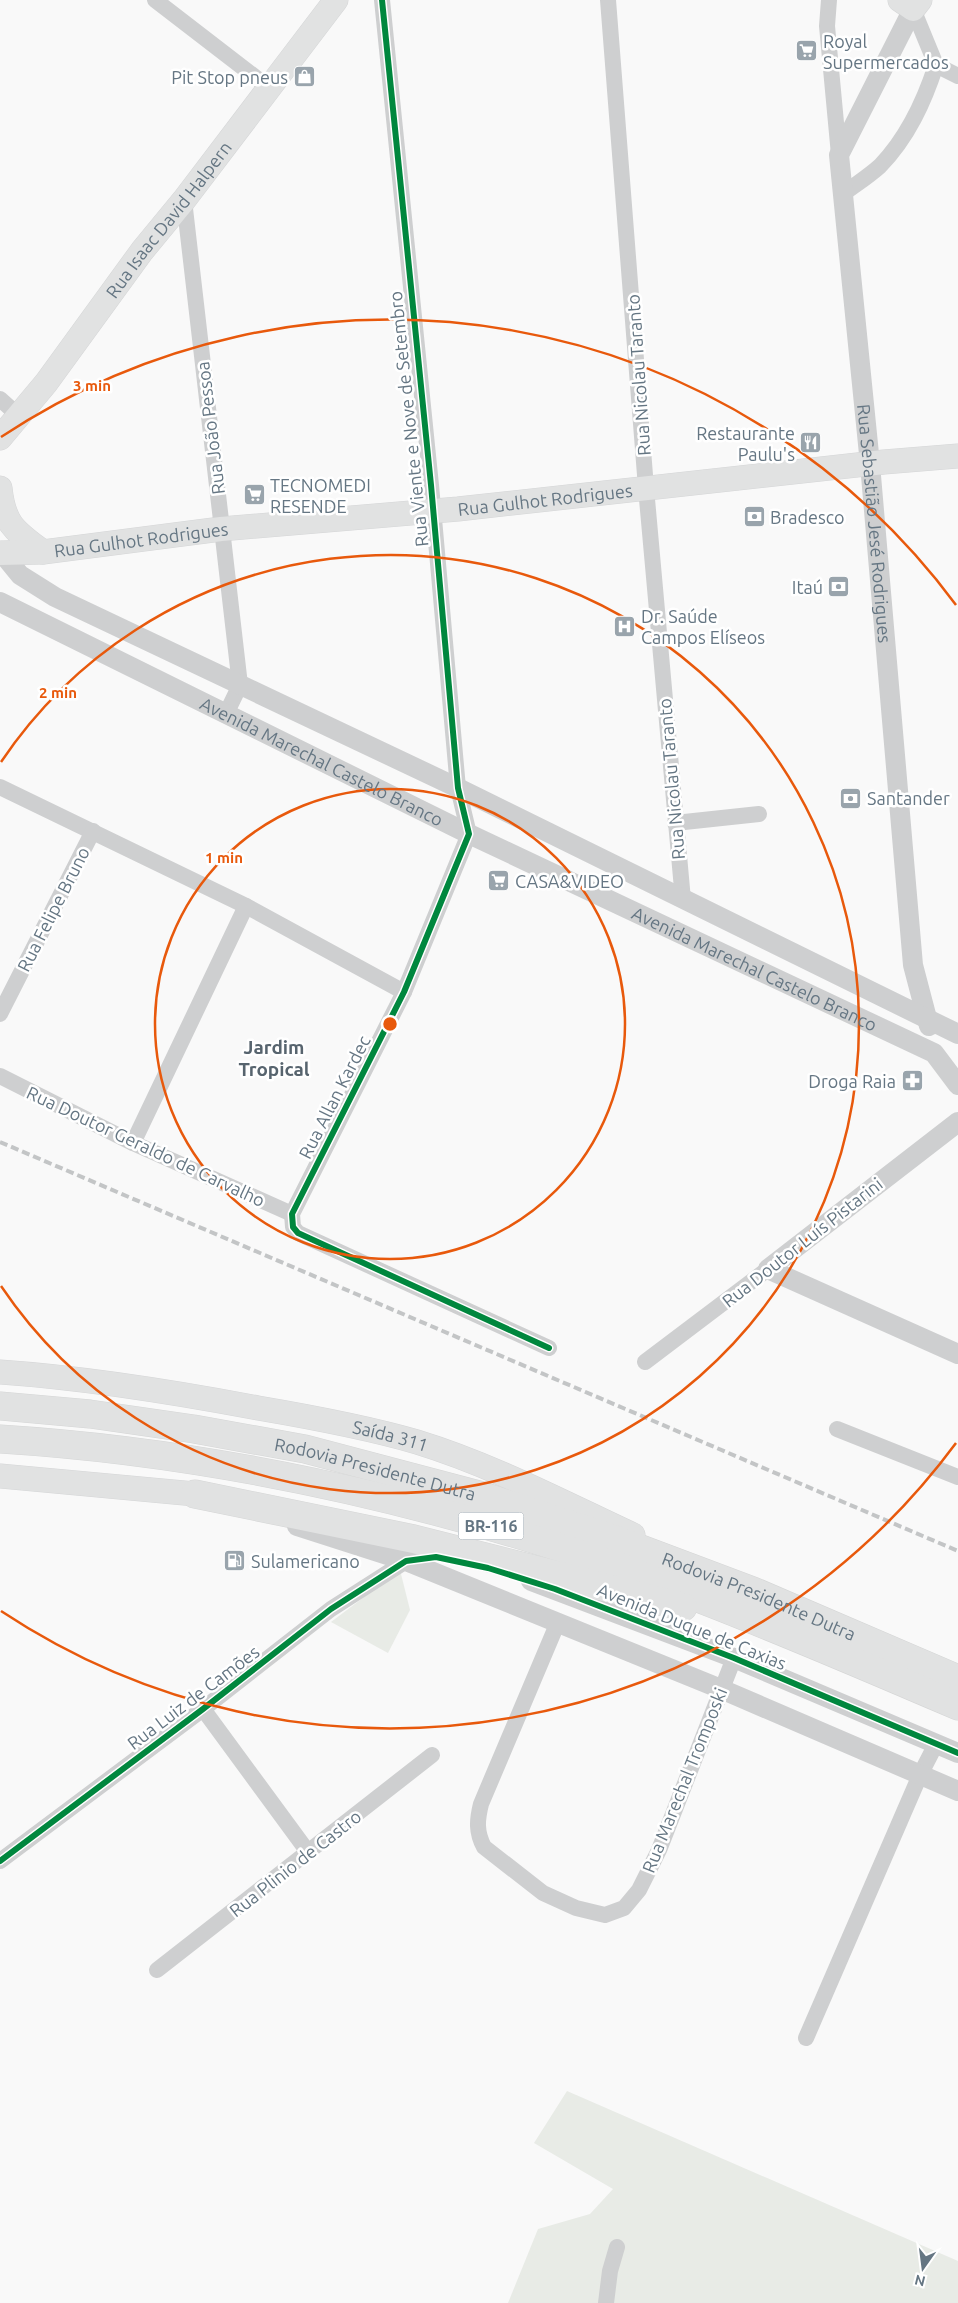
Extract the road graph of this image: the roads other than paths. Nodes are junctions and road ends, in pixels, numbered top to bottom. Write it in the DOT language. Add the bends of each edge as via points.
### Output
graph roads {
  1 [pos="155,0"];
  2 [pos="336,0"];
  3 [pos="382,0"];
  4 [pos="608,0"];
  5 [pos="829,0"];
  6 [pos="911,3"];
  7 [pos="936,65"];
  8 [pos="958,76"];
  9 [pos="268,88"];
  10 [pos="839,155"];
  11 [pos="843,194"];
  12 [pos="184,200"];
  13 [pos="0,399"];
  14 [pos="20,417"];
  15 [pos="0,444"];
  16 [pos="958,456"];
  17 [pos="870,464"];
  18 [pos="0,488"];
  19 [pos="646,488"];
  20 [pos="432,512"];
  21 [pos="221,529"];
  22 [pos="0,552"];
  23 [pos="43,552"];
  24 [pos="0,602"];
  25 [pos="240,685"];
  26 [pos="226,714"];
  27 [pos="0,787"];
  28 [pos="458,788"];
  29 [pos="759,814"];
  30 [pos="675,824"];
  31 [pos="93,831"];
  32 [pos="469,834"];
  33 [pos="683,900"];
  34 [pos="246,906"];
  35 [pos="404,992"];
  36 [pos="0,1014"];
  37 [pos="927,1018"];
  38 [pos="958,1034"];
  39 [pos="934,1053"];
  40 [pos="0,1076"];
  41 [pos="958,1085"];
  42 [pos="958,1122"];
  43 [pos="133,1143"];
  44 [pos="292,1214"];
  45 [pos="768,1268"];
  46 [pos="549,1348"];
  47 [pos="958,1354"];
  48 [pos="645,1362"];
  49 [pos="0,1372"];
  50 [pos="0,1406"];
  51 [pos="838,1429"];
  52 [pos="0,1439"];
  53 [pos="0,1476"];
  54 [pos="958,1478"];
  55 [pos="195,1494"];
  56 [pos="406,1561"];
  57 [pos="753,1591"];
  58 [pos="755,1620"];
  59 [pos="558,1622"];
  60 [pos="734,1658"];
  61 [pos="958,1679"];
  62 [pos="721,1689"];
  63 [pos="958,1706"];
  64 [pos="203,1709"];
  65 [pos="936,1744"];
  66 [pos="958,1753"];
  67 [pos="432,1756"];
  68 [pos="920,1775"];
  69 [pos="958,1791"];
  70 [pos="308,1852"];
  71 [pos="0,1861"];
  72 [pos="157,1970"];
  73 [pos="806,2038"];
  74 [pos="617,2247"];
  75 [pos="606,2303"];
  1 -- 9 [label="street"];
  2 -- 9 [label="main road, Rua Isaac David Halpern"];
  3 -- 20 [label="street, Rua Viente e Nove de Setembro"];
  4 -- 19 [label="street, Rua Nicolau Taranto"];
  5 -- 10 [label="street" via="827,26"];
  6 -- 7 [label="street"];
  6 -- 10 [label="street"];
  7 -- 8 [label="street"];
  7 -- 11 [label="street" via="919,111 895,148 879,167"];
  9 -- 12 [label="main road, Rua Isaac David Halpern"];
  10 -- 11 [label="street, Rua Sebastião Jesé Rodrigues"];
  11 -- 17 [label="street, Rua Sebastião Jesé Rodrigues"];
  12 -- 14 [label="main road, Rua Isaac David Halpern" via="142,251"];
  12 -- 21 [label="street, Rua João Pessoa"];
  13 -- 14 [label="street"];
  14 -- 15 [label="main road, Rua Isaac David Halpern"];
  16 -- 17 [label="main road, Rua Gulhot Rodrigues"];
  17 -- 19 [label="main road, Rua Gulhot Rodrigues"];
  17 -- 37 [label="street, Rua Sebastião Jesé Rodrigues" via="913,965"];
  18 -- 23 [label="main road" via="5,516 14,530"];
  19 -- 20 [label="main road, Rua Gulhot Rodrigues"];
  19 -- 30 [label="street, Rua Nicolau Taranto"];
  20 -- 21 [label="main road, Rua Gulhot Rodrigues"];
  20 -- 28 [label="street, Rua Viente e Nove de Setembro"];
  21 -- 23 [label="main road, Rua Gulhot Rodrigues"];
  21 -- 25 [label="street, Rua João Pessoa"];
  22 -- 23 [label="main road, Rua Gulhot Rodrigues"];
  22 -- 25 [label="street, Avenida Marechal Castelo Branco" via="20,575 40,589"];
  24 -- 26 [label="street, Avenida Marechal Castelo Branco"];
  25 -- 26 [label="street"];
  25 -- 28 [label="street, Avenida Marechal Castelo Branco"];
  26 -- 32 [label="street, Avenida Marechal Castelo Branco"];
  27 -- 31 [label="street"];
  28 -- 32 [label="street, Rua Viente e Nove de Setembro"];
  28 -- 33 [label="street, Avenida Marechal Castelo Branco"];
  29 -- 30 [label="street"];
  30 -- 33 [label="street, Rua Nicolau Taranto"];
  31 -- 34 [label="street"];
  31 -- 36 [label="street, Rua Felipe Bruno"];
  32 -- 35 [label="street, Rua Allan Kardec"];
  32 -- 39 [label="street, Avenida Marechal Castelo Branco"];
  33 -- 37 [label="street, Avenida Marechal Castelo Branco"];
  34 -- 35 [label="street"];
  34 -- 43 [label="street"];
  35 -- 44 [label="street, Rua Allan Kardec"];
  37 -- 38 [label="street, Avenida Marechal Castelo Branco"];
  37 -- 39 [label="street, Rua Sebastião Jesé Rodrigues"];
  39 -- 41 [label="street, Avenida Marechal Castelo Branco"];
  40 -- 43 [label="street, Rua Doutor Geraldo de Carvalho"];
  42 -- 45 [label="street, Rua Doutor Luís Pistarini"];
  43 -- 44 [label="street, Rua Doutor Geraldo de Carvalho"];
  44 -- 46 [label="street" via="293,1227 298,1233"];
  45 -- 47 [label="street"];
  45 -- 48 [label="street, Rua Doutor Luís Pistarini"];
  49 -- 57 [label="main road, Saída 311" via="66,1376 186,1394 417,1442 506,1475"];
  50 -- 57 [label="highway, Rodovia Presidente Dutra / BR-116" via="184,1427 305,1449 555,1518"];
  51 -- 54 [label="street"];
  52 -- 58 [label="highway, Rodovia Presidente Dutra / BR-116" via="74,1444 291,1477 466,1518 615,1566"];
  53 -- 55 [label="main road"];
  55 -- 56 [label="street, Avenida Duque de Caxias"];
  55 -- 58 [label="highway" via="414,1539 665,1603"];
  56 -- 59 [label="street, Avenida Duque de Caxias"];
  56 -- 60 [label="street, Avenida Duque de Caxias" via="436,1557 488,1568 555,1589"];
  56 -- 64 [label="street, Rua Luiz de Camões" via="331,1609"];
  57 -- 61 [label="highway, Rodovia Presidente Dutra / BR-116"];
  58 -- 63 [label="highway, Rodovia Presidente Dutra / BR-116"];
  59 -- 62 [label="street, Avenida Duque de Caxias"];
  59 -- 62 [label="street, Rua Marechal Tromposki" via="481,1804 477,1824 478,1838 484,1847 543,1894 576,1908 605,1914 624,1908 639,1890 659,1850"];
  60 -- 62 [label="street, Rua Marechal Tromposki"];
  60 -- 65 [label="street, Avenida Duque de Caxias"];
  62 -- 68 [label="street, Avenida Duque de Caxias"];
  64 -- 70 [label="street"];
  64 -- 71 [label="street, Rua Luiz de Camões"];
  65 -- 66 [label="street, Avenida Duque de Caxias"];
  65 -- 68 [label="street"];
  67 -- 70 [label="street, Rua Plinio de Castro"];
  68 -- 69 [label="street, Avenida Duque de Caxias"];
  68 -- 73 [label="street"];
  70 -- 72 [label="street, Rua Plinio de Castro"];
  74 -- 75 [label="street"];
}
